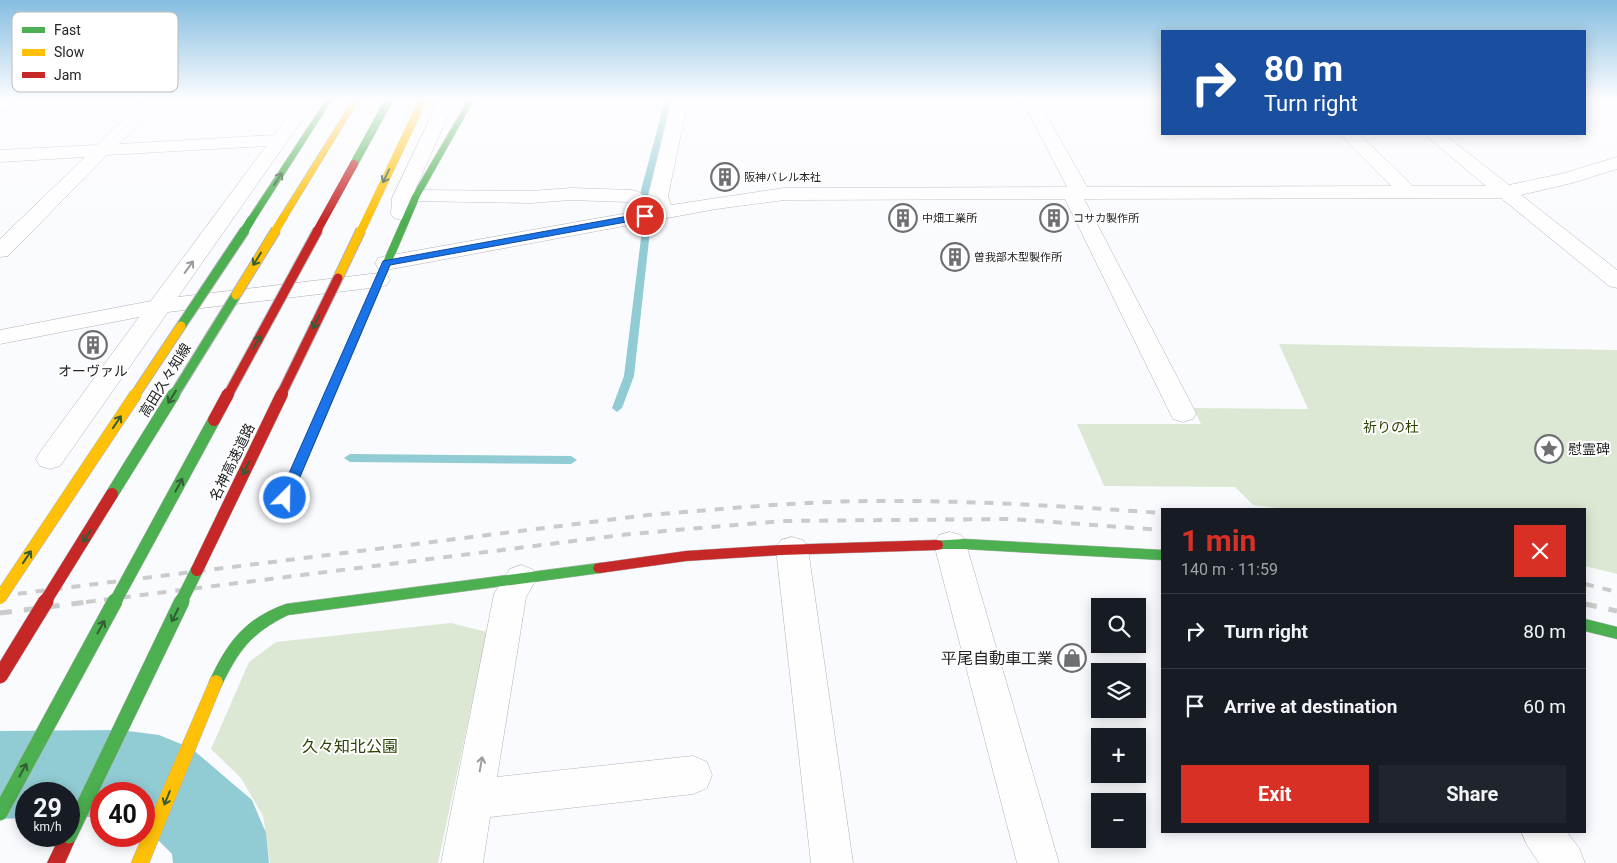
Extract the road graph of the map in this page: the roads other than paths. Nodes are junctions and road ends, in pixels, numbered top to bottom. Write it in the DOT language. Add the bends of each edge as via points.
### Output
graph roads {
  1 [pos="112,140"];
  2 [pos="275,140"];
  3 [pos="280,140"];
  4 [pos="303,140"];
  5 [pos="331,140"];
  6 [pos="367,140"];
  7 [pos="404,140"];
  8 [pos="429,140"];
  9 [pos="448,140"];
  10 [pos="671,140"];
  11 [pos="1050,140"];
  12 [pos="1355,140"];
  13 [pos="1441,140"];
  14 [pos="102,150"];
  15 [pos="0,156"];
  16 [pos="1617,162"];
  17 [pos="1408,192"];
  18 [pos="1506,192"];
  19 [pos="1076,193"];
  20 [pos="416,196"];
  21 [pos="663,213"];
  22 [pos="400,237"];
  23 [pos="0,251"];
  24 [pos="382,272"];
  25 [pos="1617,281"];
  26 [pos="161,306"];
  27 [pos="0,337"];
  28 [pos="1183,412"];
  29 [pos="50,459"];
  30 [pos="285,498"];
  31 [pos="950,544"];
  32 [pos="792,549"];
  33 [pos="1161,555"];
  34 [pos="520,578"];
  35 [pos="0,598"];
  36 [pos="1586,625"];
  37 [pos="1617,633"];
  38 [pos="0,676"];
  39 [pos="693,776"];
  40 [pos="474,800"];
  41 [pos="0,813"];
  42 [pos="1543,833"];
  43 [pos="56,863"];
  44 [pos="140,863"];
  45 [pos="462,863"];
  46 [pos="832,863"];
  47 [pos="1038,863"];
  48 [pos="1564,863"];
  1 -- 14 [label="street"];
  2 -- 14 [label="street"];
  26 -- 3 [label="street, one-way"];
  35 -- 4 [label="main road, 高田久々知線, one-way, bridge"];
  5 -- 38 [label="main road, 高田久々知線, one-way, bridge"];
  41 -- 6 [label="main road, one-way, bridge"];
  7 -- 43 [label="main road, 名神高速道路, one-way, bridge"];
  8 -- 22 [label="street" via="402,198"];
  9 -- 20 [label="main road"];
  10 -- 21 [label="street" via="658,196"];
  11 -- 19 [label="street"];
  12 -- 17 [label="street"];
  13 -- 18 [label="street"];
  14 -- 15 [label="street"];
  14 -- 23 [label="street"];
  16 -- 18 [label="street" via="1565,179"];
  17 -- 18 [label="street"];
  17 -- 19 [label="street"];
  18 -- 25 [label="street"];
  19 -- 21 [label="street" via="784,194"];
  19 -- 28 [label="street" via="1082,217"];
  20 -- 21 [label="street" via="632,196 641,205"];
  20 -- 22 [label="main road"];
  21 -- 24 [label="street"];
  22 -- 24 [label="main road"];
  24 -- 26 [label="street"];
  24 -- 30 [label="main road"];
  26 -- 27 [label="street"];
  26 -- 29 [label="street"];
  31 -- 32 [label="main road"];
  31 -- 33 [label="main road"];
  31 -- 47 [label="street"];
  32 -- 34 [label="main road" via="686,556"];
  32 -- 46 [label="street"];
  40 -- 34 [label="street, one-way" via="510,594"];
  34 -- 44 [label="main road, one-way" via="308,606 286,610 263,620 232,650 218,675"];
  36 -- 37 [label="main road"];
  39 -- 40 [label="street"];
  40 -- 45 [label="street"];
  42 -- 48 [label="street"];
}
